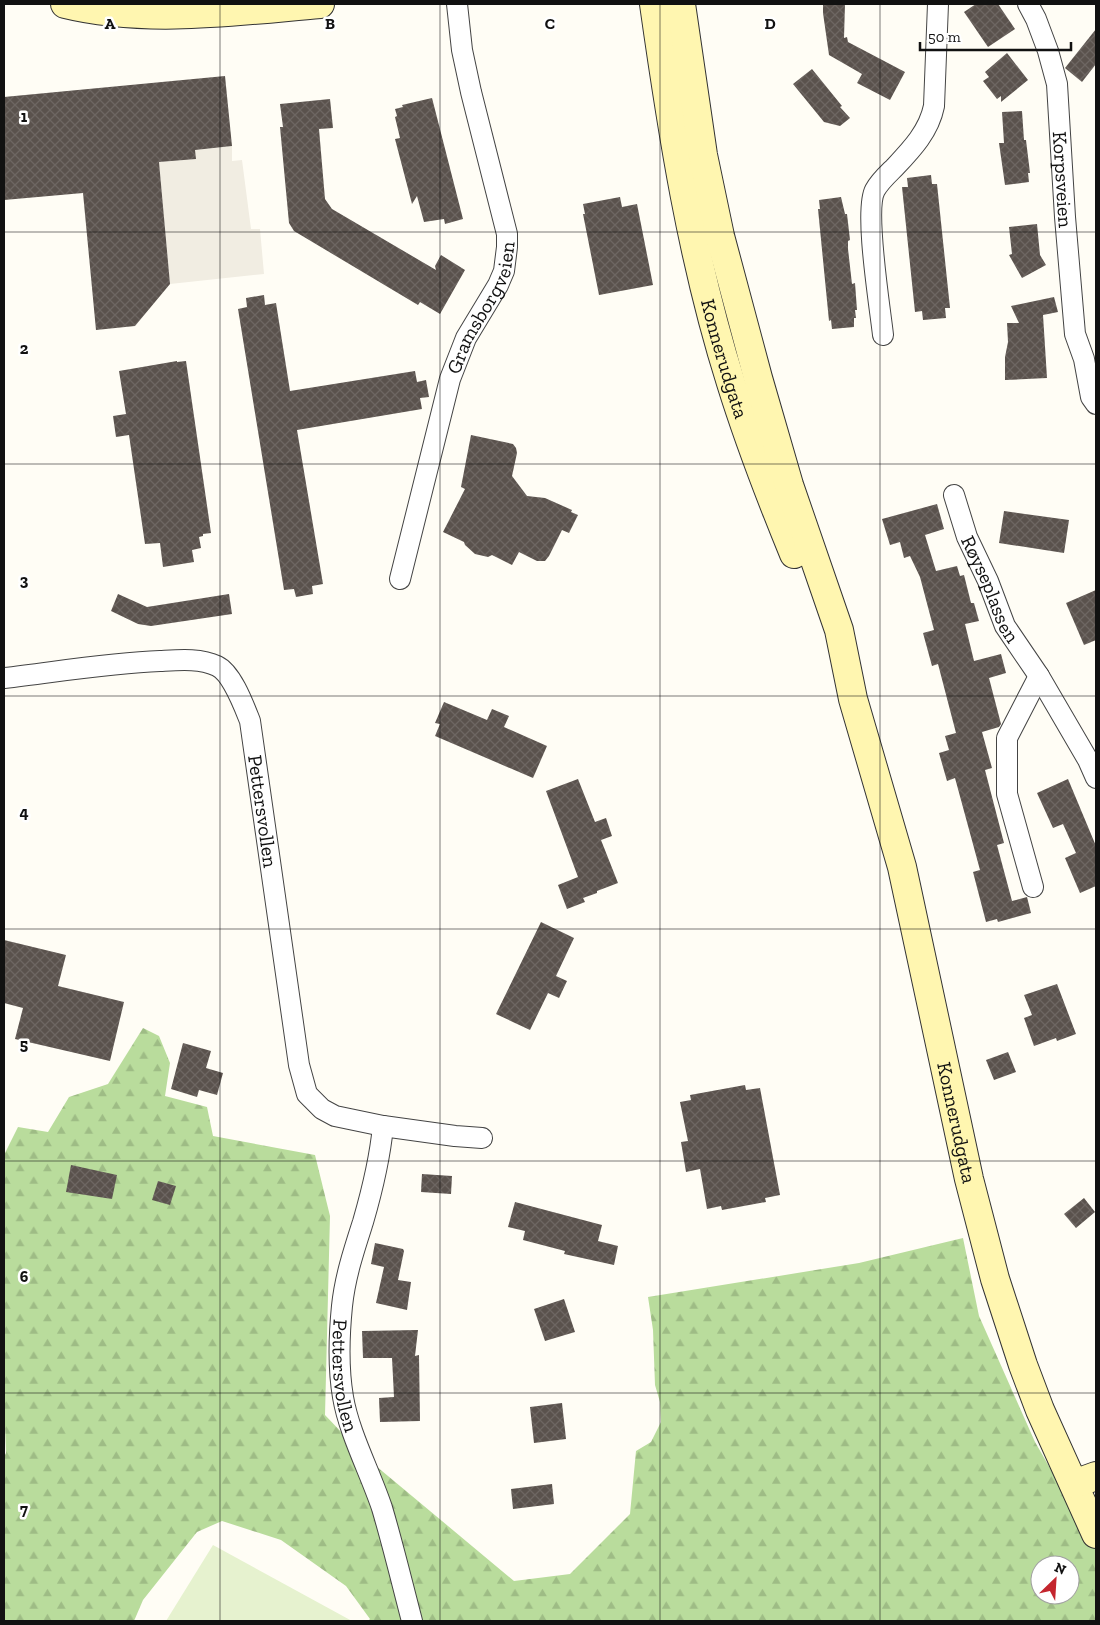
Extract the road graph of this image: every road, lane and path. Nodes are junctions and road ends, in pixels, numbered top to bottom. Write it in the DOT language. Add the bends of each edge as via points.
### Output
graph roads {
  1 [pos="65,4"];
  2 [pos="320,4"];
  3 [pos="457,4"];
  4 [pos="654,4"];
  5 [pos="681,4"];
  6 [pos="938,4"];
  7 [pos="1028,4"];
  8 [pos="883,335"];
  9 [pos="1090,363"];
  10 [pos="1096,404"];
  11 [pos="954,495"];
  12 [pos="400,579"];
  13 [pos="1039,676"];
  14 [pos="4,678"];
  15 [pos="853,699"];
  16 [pos="1096,778"];
  17 [pos="1033,887"];
  18 [pos="383,1126"];
  19 [pos="482,1138"];
  20 [pos="1085,1480"];
  21 [pos="1093,1518"];
  22 [pos="412,1621"];
  1 -- 2 [label="main road" via="125,13 161,14 258,11"];
  3 -- 12 [label="street, Gramsborgveien" via="471,92 507,234 506,260 498,285 466,338 450,379"];
  4 -- 15 [label="main road, Konnerudgata" via="684,192 730,382 756,458"];
  5 -- 15 [label="main road, Konnerudgata" via="703,155 720,236 789,485 839,630"];
  6 -- 8 [label="street" via="931,120 872,197 872,229"];
  7 -- 9 [label="street, Korpsveien" via="1048,51 1057,84 1075,334"];
  9 -- 10 [label="street, Korpsveien" via="1091,397"];
  11 -- 13 [label="street, Røyseplassen" via="967,537 1005,626"];
  13 -- 16 [label="street, Røyseplassen"];
  13 -- 17 [label="street" via="1007,738 1008,794"];
  14 -- 18 [label="street, Pettersvollen" via="132,662 192,660 222,669 235,686 250,721 303,1086 312,1101 322,1109 336,1116"];
  15 -- 20 [label="main road, Konnerudgata" via="902,867 969,1179 995,1279 1051,1438"];
  18 -- 19 [label="street, Pettersvollen"];
  18 -- 22 [label="street, Pettersvollen" via="380,1154 345,1286 340,1358 343,1398 382,1508"];
  20 -- 21 [label="main road, Konnerudgata"];
}
